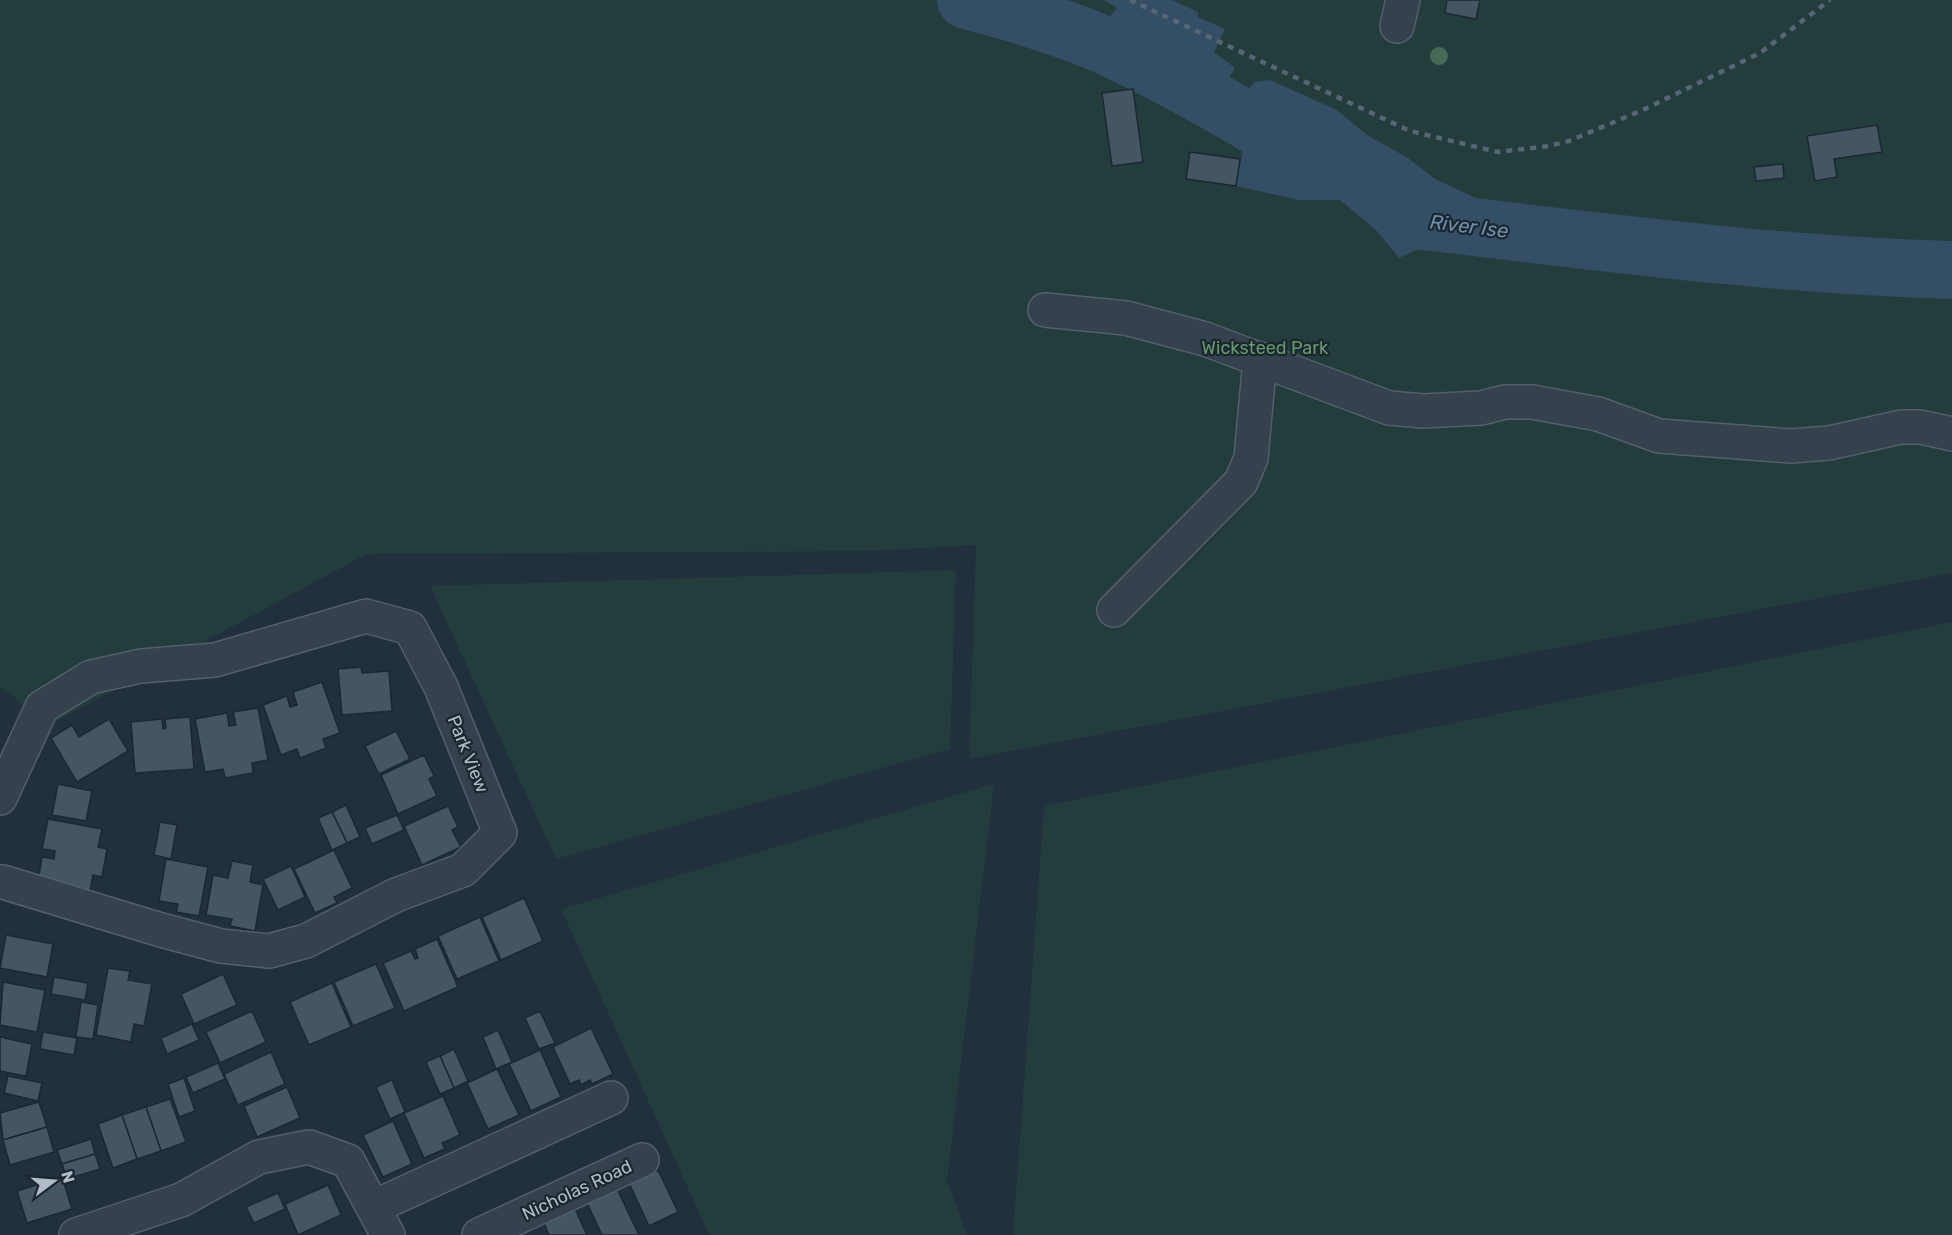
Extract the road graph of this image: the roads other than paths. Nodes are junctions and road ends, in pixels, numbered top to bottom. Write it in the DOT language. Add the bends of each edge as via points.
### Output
graph roads {
  1 [pos="1045,310"];
  2 [pos="1260,359"];
  3 [pos="1952,434"];
  4 [pos="1114,610"];
  5 [pos="0,798"];
  6 [pos="1,879"];
  7 [pos="611,1098"];
  8 [pos="642,1160"];
  9 [pos="381,1221"];
  10 [pos="76,1235"];
  11 [pos="479,1235"];
  1 -- 2 [label="street" via="1126,318 1205,339"];
  2 -- 3 [label="street" via="1389,408 1481,408 1505,402 1532,402 1598,414 1659,436 1791,446 1829,443 1900,427"];
  2 -- 4 [label="street" via="1251,458 1241,482"];
  5 -- 6 [label="street, Park View" via="42,707 91,677 141,666 215,660 366,616 410,628 441,687 500,833 463,870 396,895 306,941 269,951 221,946 171,933"];
  7 -- 9 [label="street"];
  8 -- 11 [label="street, Nicholas Road"];
  9 -- 10 [label="street" via="348,1161 309,1147 259,1157 181,1200"];
}
